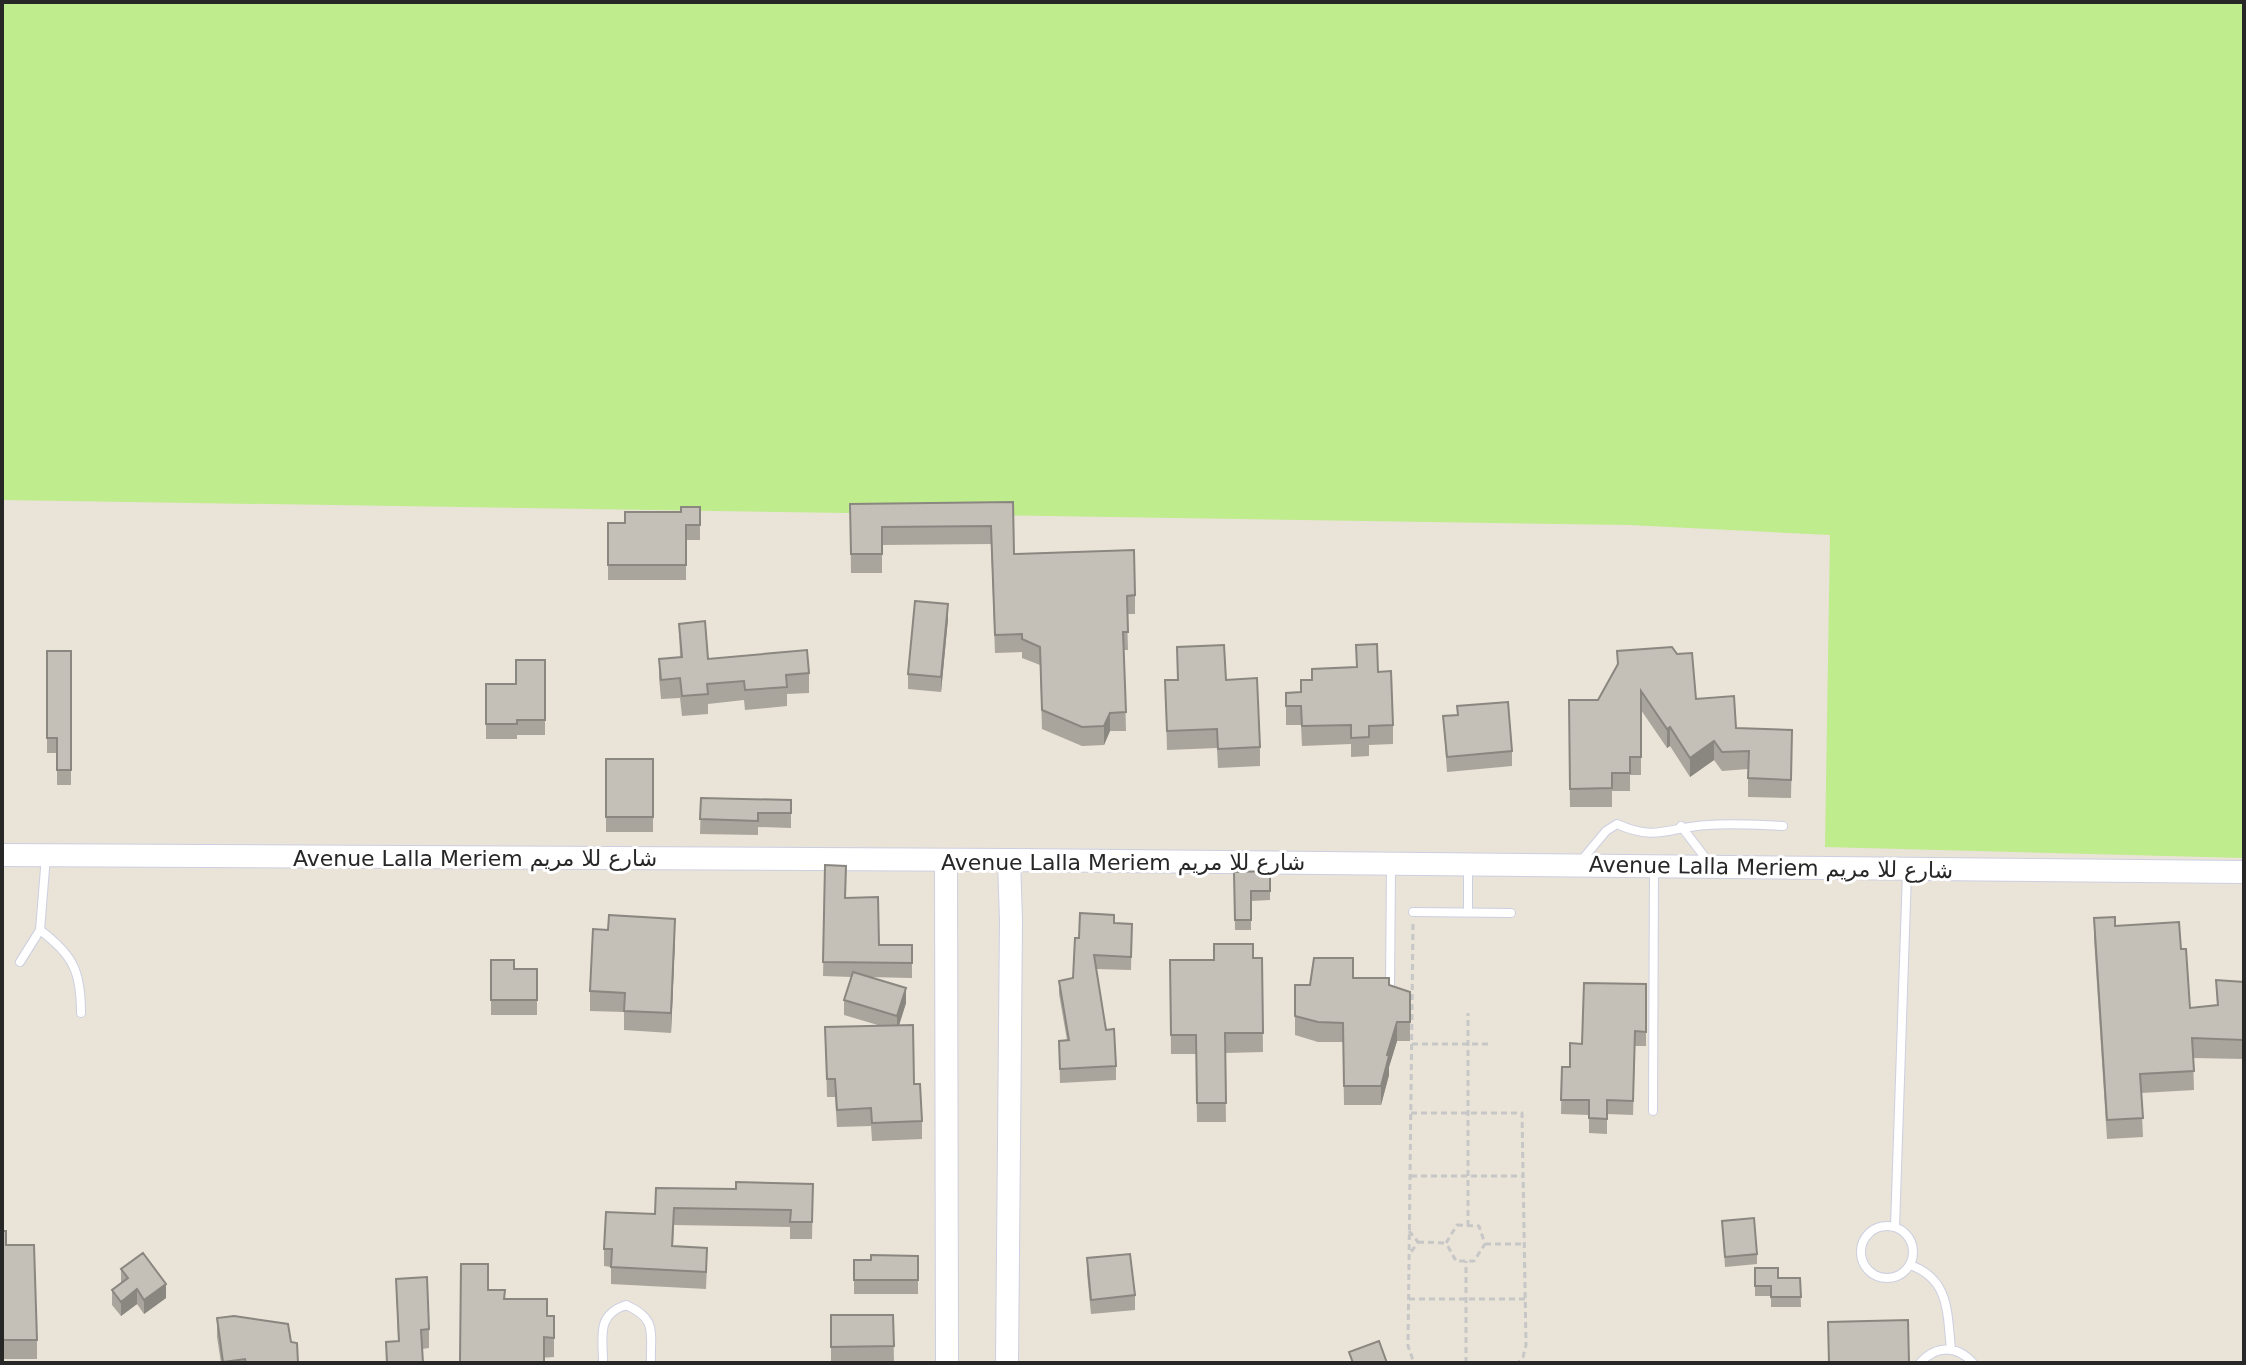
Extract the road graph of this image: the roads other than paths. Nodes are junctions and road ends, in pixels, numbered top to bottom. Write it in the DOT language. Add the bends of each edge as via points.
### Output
graph roads {
  1 [pos="1681,826"];
  2 [pos="1783,826"];
  3 [pos="2,855"];
  4 [pos="46,855"];
  5 [pos="1009,860"];
  6 [pos="946,861"];
  7 [pos="1391,863"];
  8 [pos="1468,864"];
  9 [pos="1578,865"];
  10 [pos="1654,867"];
  11 [pos="1712,867"];
  12 [pos="1907,868"];
  13 [pos="2244,872"];
  14 [pos="1413,912"];
  15 [pos="1468,912"];
  16 [pos="1511,913"];
  17 [pos="40,930"];
  18 [pos="20,962"];
  19 [pos="1390,989"];
  20 [pos="81,1013"];
  21 [pos="1653,1111"];
  22 [pos="1895,1227"];
  23 [pos="1910,1265"];
  24 [pos="1951,1349"];
  25 [pos="603,1363"];
  26 [pos="651,1363"];
  27 [pos="947,1363"];
  28 [pos="1007,1363"];
  29 [pos="1920,1363"];
  30 [pos="1973,1363"];
  1 -- 2 [label="lane"];
  1 -- 9 [label="lane" via="1657,834 1617,824"];
  1 -- 11 [label="lane"];
  3 -- 4 [label="street, Avenue Lalla Meriem شارع للا مريم"];
  4 -- 6 [label="street, Avenue Lalla Meriem شارع للا مريم"];
  4 -- 17 [label="lane"];
  5 -- 6 [label="street, Avenue Lalla Meriem شارع للا مريم"];
  5 -- 7 [label="street, Avenue Lalla Meriem شارع للا مريم"];
  5 -- 28 [label="street"];
  6 -- 27 [label="street"];
  7 -- 8 [label="street, Avenue Lalla Meriem شارع للا مريم"];
  7 -- 19 [label="lane"];
  8 -- 9 [label="street, Avenue Lalla Meriem شارع للا مريم"];
  8 -- 15 [label="lane"];
  9 -- 10 [label="street, Avenue Lalla Meriem شارع للا مريم"];
  10 -- 11 [label="street, Avenue Lalla Meriem شارع للا مريم"];
  10 -- 21 [label="lane"];
  11 -- 12 [label="street, Avenue Lalla Meriem شارع للا مريم"];
  12 -- 13 [label="street, Avenue Lalla Meriem شارع للا مريم"];
  12 -- 22 [label="lane"];
  14 -- 15 [label="lane"];
  15 -- 16 [label="lane"];
  17 -- 18 [label="lane"];
  17 -- 20 [label="lane" via="61,946 77,970"];
  22 -- 23 [label="lane" via="1911,1241"];
  22 -- 23 [label="lane" via="1869,1233 1861,1247 1863,1263 1882,1278 1898,1276"];
  23 -- 24 [label="lane" via="1937,1282"];
  24 -- 29 [label="lane" via="1934,1351"];
  24 -- 30 [label="lane"];
  25 -- 26 [label="lane" via="605,1318 626,1305 644,1313 650,1325"];
}
